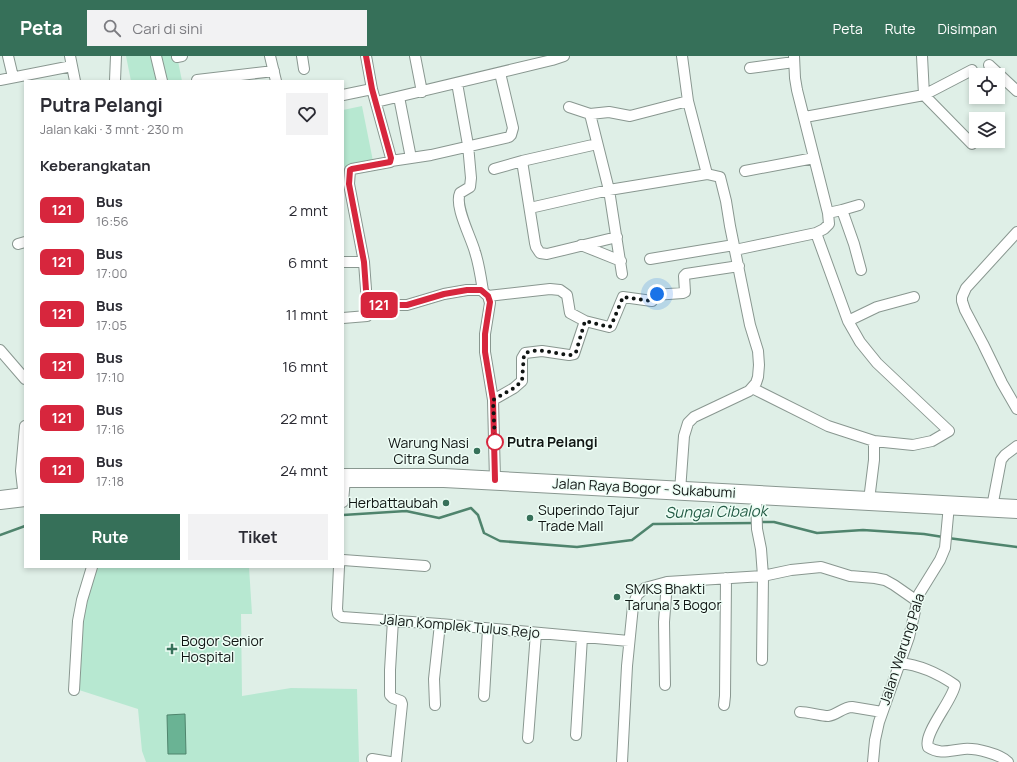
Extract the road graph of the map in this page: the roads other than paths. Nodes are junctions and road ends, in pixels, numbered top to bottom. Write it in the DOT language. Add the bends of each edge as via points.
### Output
graph roads {
  1 [pos="8,56"];
  2 [pos="116,56"];
  3 [pos="156,56"];
  4 [pos="270,56"];
  5 [pos="302,56"];
  6 [pos="366,56"];
  7 [pos="415,56"];
  8 [pos="564,56"];
  9 [pos="682,56"];
  10 [pos="922,56"];
  11 [pos="552,58"];
  12 [pos="794,59"];
  13 [pos="71,61"];
  14 [pos="989,65"];
  15 [pos="750,68"];
  16 [pos="304,69"];
  17 [pos="274,71"];
  18 [pos="969,72"];
  19 [pos="500,73"];
  20 [pos="42,76"];
  21 [pos="13,77"];
  22 [pos="0,80"];
  23 [pos="75,80"];
  24 [pos="115,80"];
  25 [pos="162,80"];
  26 [pos="197,80"];
  27 [pos="276,80"];
  28 [pos="457,83"];
  29 [pos="372,89"];
  30 [pos="422,92"];
  31 [pos="1017,92"];
  32 [pos="344,95"];
  33 [pos="924,95"];
  34 [pos="399,97"];
  35 [pos="688,101"];
  36 [pos="376,102"];
  37 [pos="569,107"];
  38 [pos="590,114"];
  39 [pos="805,117"];
  40 [pos="969,141"];
  41 [pos="596,144"];
  42 [pos="468,145"];
  43 [pos="411,158"];
  44 [pos="814,158"];
  45 [pos="391,161"];
  46 [pos="522,161"];
  47 [pos="494,169"];
  48 [pos="346,171"];
  49 [pos="745,171"];
  50 [pos="707,174"];
  51 [pos="609,190"];
  52 [pos="859,205"];
  53 [pos="530,208"];
  54 [pos="842,210"];
  55 [pos="828,213"];
  56 [pos="1017,232"];
  57 [pos="816,233"];
  58 [pos="617,237"];
  59 [pos="581,245"];
  60 [pos="734,248"];
  61 [pos="650,259"];
  62 [pos="621,261"];
  63 [pos="344,262"];
  64 [pos="364,262"];
  65 [pos="739,266"];
  66 [pos="861,270"];
  67 [pos="622,274"];
  68 [pos="486,294"];
  69 [pos="914,297"];
  70 [pos="367,316"];
  71 [pos="344,318"];
  72 [pos="585,321"];
  73 [pos="848,321"];
  74 [pos="0,350"];
  75 [pos="24,378"];
  76 [pos="752,388"];
  77 [pos="493,400"];
  78 [pos="1017,409"];
  79 [pos="24,437"];
  80 [pos="874,441"];
  81 [pos="1017,446"];
  82 [pos="344,478"];
  83 [pos="495,480"];
  84 [pos="680,491"];
  85 [pos="756,494"];
  86 [pos="24,498"];
  87 [pos="0,500"];
  88 [pos="869,500"];
  89 [pos="949,505"];
  90 [pos="992,508"];
  91 [pos="1017,509"];
  92 [pos="344,560"];
  93 [pos="425,566"];
  94 [pos="92,568"];
  95 [pos="339,568"];
  96 [pos="763,576"];
  97 [pos="726,578"];
  98 [pos="667,582"];
  99 [pos="917,601"];
  100 [pos="393,620"];
  101 [pos="440,624"];
  102 [pos="488,629"];
  103 [pos="536,633"];
  104 [pos="582,637"];
  105 [pos="629,641"];
  106 [pos="762,660"];
  107 [pos="900,663"];
  108 [pos="665,685"];
  109 [pos="74,690"];
  110 [pos="484,696"];
  111 [pos="435,705"];
  112 [pos="724,706"];
  113 [pos="800,712"];
  114 [pos="882,712"];
  115 [pos="576,734"];
  116 [pos="528,738"];
  117 [pos="372,759"];
  118 [pos="390,762"];
  119 [pos="396,762"];
  120 [pos="622,762"];
  121 [pos="873,762"];
  122 [pos="1008,762"];
  1 -- 21 [label="street"];
  2 -- 24 [label="street"];
  3 -- 25 [label="street"];
  4 -- 17 [label="street"];
  5 -- 16 [label="street"];
  6 -- 29 [label="street"];
  7 -- 30 [label="street"];
  8 -- 11 [label="street"];
  9 -- 35 [label="street"];
  10 -- 33 [label="street"];
  11 -- 19 [label="street"];
  12 -- 15 [label="street"];
  12 -- 39 [label="street" via="797,90"];
  13 -- 20 [label="street"];
  13 -- 23 [label="street"];
  14 -- 31 [label="street"];
  17 -- 26 [label="street"];
  17 -- 27 [label="street"];
  18 -- 33 [label="street"];
  19 -- 28 [label="street"];
  19 -- 42 [label="street" via="512,133 509,137"];
  20 -- 21 [label="street"];
  21 -- 22 [label="street"];
  28 -- 30 [label="street"];
  28 -- 42 [label="street"];
  29 -- 32 [label="street"];
  29 -- 36 [label="street"];
  30 -- 34 [label="street"];
  33 -- 39 [label="street"];
  33 -- 40 [label="street"];
  34 -- 36 [label="street"];
  34 -- 43 [label="street"];
  35 -- 38 [label="street" via="630,116 609,112"];
  35 -- 50 [label="street"];
  36 -- 45 [label="street"];
  37 -- 38 [label="street"];
  38 -- 41 [label="street"];
  39 -- 44 [label="street"];
  41 -- 46 [label="street"];
  41 -- 51 [label="street"];
  42 -- 43 [label="street"];
  42 -- 68 [label="street" via="471,185 460,193 459,202 476,252"];
  43 -- 45 [label="street"];
  44 -- 49 [label="street"];
  44 -- 55 [label="street"];
  45 -- 48 [label="street"];
  46 -- 47 [label="street"];
  46 -- 53 [label="street"];
  48 -- 64 [label="street"];
  50 -- 51 [label="street"];
  50 -- 60 [label="street" via="720,177"];
  51 -- 53 [label="street"];
  51 -- 58 [label="street"];
  52 -- 54 [label="street"];
  53 -- 59 [label="street" via="536,248 540,253 547,254"];
  54 -- 55 [label="street"];
  54 -- 66 [label="street"];
  55 -- 57 [label="street" via="828,225"];
  56 -- 78 [label="street" via="966,288 962,297 965,310"];
  57 -- 60 [label="street"];
  57 -- 73 [label="street"];
  58 -- 59 [label="street"];
  58 -- 62 [label="street"];
  59 -- 62 [label="street"];
  60 -- 61 [label="street"];
  60 -- 65 [label="street"];
  62 -- 67 [label="street"];
  63 -- 64 [label="street"];
  64 -- 68 [label="street" via="369,305 407,305 457,291 476,290"];
  65 -- 72 [label="street" via="686,274 684,293 654,295 652,301 623,297 609,327"];
  65 -- 76 [label="street" via="759,357 757,380"];
  68 -- 72 [label="street" via="560,290 567,295 570,314"];
  68 -- 77 [label="street" via="490,302 485,352"];
  69 -- 73 [label="street" via="877,307"];
  70 -- 71 [label="street"];
  72 -- 77 [label="street" via="574,354 536,351 525,353 522,358 522,381"];
  73 -- 80 [label="street" via="870,356 949,432 932,441 913,445"];
  74 -- 75 [label="street"];
  76 -- 80 [label="street" via="828,426"];
  76 -- 84 [label="street" via="694,417 688,423 684,436"];
  77 -- 83 [label="street"];
  79 -- 86 [label="street" via="21,471"];
  80 -- 88 [label="street"];
  81 -- 90 [label="street" via="1001,460"];
  82 -- 83 [label="highway, Jalan Raya Bogor - Sukabumi"];
  83 -- 84 [label="highway, Jalan Raya Bogor - Sukabumi"];
  84 -- 85 [label="highway, Jalan Raya Bogor - Sukabumi"];
  85 -- 88 [label="highway, Jalan Raya Bogor - Sukabumi"];
  85 -- 96 [label="street"];
  86 -- 87 [label="highway"];
  88 -- 89 [label="highway, Jalan Raya Bogor - Sukabumi"];
  89 -- 90 [label="highway, Jalan Raya Bogor - Sukabumi"];
  89 -- 99 [label="street, Jalan Warung Pala" via="947,538 940,560"];
  90 -- 91 [label="highway, Jalan Raya Bogor - Sukabumi"];
  92 -- 93 [label="street"];
  94 -- 109 [label="street" via="78,621"];
  95 -- 100 [label="street, Jalan Komplek Tulus Rejo" via="337,609 340,616"];
  96 -- 97 [label="street"];
  96 -- 99 [label="street" via="821,567 850,576 885,580"];
  96 -- 106 [label="street"];
  97 -- 98 [label="street"];
  97 -- 112 [label="street"];
  98 -- 105 [label="street" via="645,588 637,595 633,606"];
  98 -- 108 [label="street" via="664,622"];
  99 -- 107 [label="street, Jalan Warung Pala"];
  100 -- 101 [label="street, Jalan Komplek Tulus Rejo"];
  100 -- 119 [label="street" via="390,695 402,704"];
  101 -- 102 [label="street, Jalan Komplek Tulus Rejo"];
  101 -- 111 [label="street" via="434,679"];
  102 -- 103 [label="street, Jalan Komplek Tulus Rejo"];
  102 -- 110 [label="street"];
  103 -- 104 [label="street, Jalan Komplek Tulus Rejo"];
  103 -- 116 [label="street"];
  104 -- 105 [label="street, Jalan Komplek Tulus Rejo"];
  104 -- 115 [label="street"];
  105 -- 120 [label="street"];
  107 -- 114 [label="street, Jalan Warung Pala"];
  107 -- 122 [label="street" via="919,666 956,685 934,724 928,747 943,753 963,749 982,752 1003,757"];
  113 -- 114 [label="street" via="826,716 852,707"];
  114 -- 121 [label="street, Jalan Warung Pala"];
  117 -- 118 [label="street"];
}
